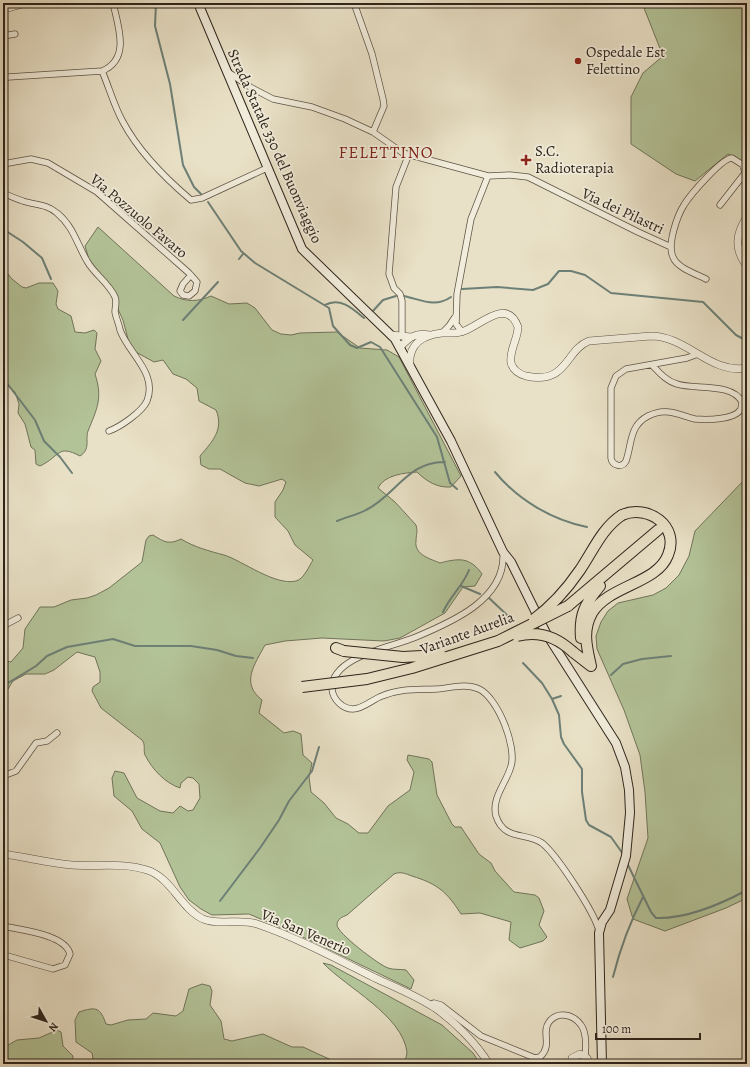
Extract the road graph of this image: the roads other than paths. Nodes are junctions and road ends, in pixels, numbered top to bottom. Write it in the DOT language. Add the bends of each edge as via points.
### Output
graph roads {
  1 [pos="28,3"];
  2 [pos="113,3"];
  3 [pos="198,3"];
  4 [pos="354,3"];
  5 [pos="15,5"];
  6 [pos="3,10"];
  7 [pos="15,34"];
  8 [pos="3,36"];
  9 [pos="102,70"];
  10 [pos="228,72"];
  11 [pos="3,79"];
  12 [pos="373,132"];
  13 [pos="402,153"];
  14 [pos="3,164"];
  15 [pos="267,168"];
  16 [pos="488,176"];
  17 [pos="3,193"];
  18 [pos="720,205"];
  19 [pos="747,217"];
  20 [pos="671,247"];
  21 [pos="747,266"];
  22 [pos="191,275"];
  23 [pos="706,279"];
  24 [pos="455,316"];
  25 [pos="462,332"];
  26 [pos="442,333"];
  27 [pos="391,335"];
  28 [pos="429,335"];
  29 [pos="402,336"];
  30 [pos="411,337"];
  31 [pos="414,346"];
  32 [pos="401,349"];
  33 [pos="698,354"];
  34 [pos="652,365"];
  35 [pos="410,366"];
  36 [pos="747,368"];
  37 [pos="109,431"];
  38 [pos="658,530"];
  39 [pos="503,552"];
  40 [pos="615,567"];
  41 [pos="18,618"];
  42 [pos="3,626"];
  43 [pos="498,641"];
  44 [pos="340,649"];
  45 [pos="467,651"];
  46 [pos="591,666"];
  47 [pos="302,687"];
  48 [pos="57,733"];
  49 [pos="3,776"];
  50 [pos="3,854"];
  51 [pos="3,926"];
  52 [pos="599,933"];
  53 [pos="4,955"];
  54 [pos="430,1005"];
  55 [pos="585,1056"];
  56 [pos="489,1064"];
  57 [pos="570,1064"];
  58 [pos="590,1064"];
  59 [pos="602,1064"];
  1 -- 5 [label="street"];
  2 -- 9 [label="street" via="120,42 119,54 113,64"];
  3 -- 10 [label="main road, Strada Statale 330 del Buonviaggio"];
  4 -- 12 [label="street" via="372,54 384,100"];
  5 -- 6 [label="street"];
  7 -- 8 [label="street"];
  9 -- 11 [label="street"];
  9 -- 15 [label="street" via="123,122 135,140 162,173 191,200 202,198"];
  10 -- 12 [label="street, Via dei Pilastri" via="273,98 312,106"];
  10 -- 15 [label="main road, Strada Statale 330 del Buonviaggio"];
  12 -- 13 [label="street, Via dei Pilastri"];
  13 -- 16 [label="street, Via dei Pilastri"];
  13 -- 29 [label="street" via="408,159 396,187 389,274 394,288 400,294 403,310"];
  14 -- 22 [label="street, Via Pozzuolo Favaro" via="31,159 48,163 97,192"];
  15 -- 27 [label="main road, Strada Statale 330 del Buonviaggio" via="302,249"];
  16 -- 20 [label="street, Via dei Pilastri" via="528,177"];
  16 -- 24 [label="street" via="470,219"];
  17 -- 37 [label="street" via="44,205 67,222 87,262 116,298 115,312 125,342 147,376 148,390 146,402 119,427"];
  18 -- 20 [label="street" via="745,173 743,165 732,158 722,162 683,206"];
  19 -- 21 [label="street" via="741,226 738,243 742,259"];
  20 -- 23 [label="street, Via dei Pilastri" via="677,263"];
  24 -- 25 [label="street" via="456,324"];
  24 -- 26 [label="street"];
  25 -- 26 [label="street"];
  25 -- 33 [label="street" via="496,314 512,316 518,332 511,364 521,375 533,377 547,376 561,370 581,346 589,341 660,336"];
  26 -- 28 [label="street"];
  27 -- 29 [label="street"];
  27 -- 32 [label="main road, Strada Statale 330 del Buonviaggio"];
  28 -- 30 [label="street" via="419,334"];
  28 -- 31 [label="street"];
  29 -- 30 [label="street"];
  30 -- 32 [label="street"];
  31 -- 32 [label="street"];
  31 -- 35 [label="street" via="409,354"];
  32 -- 35 [label="main road, Strada Statale 330 del Buonviaggio"];
  33 -- 34 [label="street"];
  33 -- 36 [label="street" via="730,370"];
  34 -- 34 [label="street" via="626,369 612,382 611,458 616,465 625,462 632,433 646,417 668,412 707,419 733,416 741,409 742,402 734,394 722,389 675,384"];
  35 -- 39 [label="main road, Strada Statale 330 del Buonviaggio" via="451,441"];
  38 -- 40 [label="highway, Variante Aurelia"];
  39 -- 52 [label="main road, Strada Statale 330 del Buonviaggio, bridge" via="511,562 546,633 622,754 629,790 626,856 610,910 602,922"];
  39 -- 52 [label="street, Strada Statale 330 del Buonviaggio" via="502,570 498,581 466,612 416,637 372,651 346,665 333,680 332,691 338,702 347,708 356,709 381,696 408,688 436,689 462,686 478,689 489,696 502,720 512,756 512,765 497,797 496,816 511,833 540,842 551,852 593,913"];
  40 -- 43 [label="highway, Variante Aurelia, bridge" via="568,606"];
  40 -- 46 [label="highway" via="588,600 582,614 581,642"];
  41 -- 42 [label="street"];
  43 -- 45 [label="highway, Variante Aurelia, bridge"];
  43 -- 46 [label="highway, bridge" via="535,633 554,638"];
  43 -- 46 [label="highway, bridge" via="530,622 558,598 581,569 604,530 622,514 643,511 658,518 665,526 669,534 670,550 659,568 607,598 593,612 586,635"];
  44 -- 45 [label="highway, bridge" via="403,657"];
  45 -- 47 [label="highway, Variante Aurelia, bridge" via="373,678"];
  48 -- 49 [label="street" via="47,741 36,742 16,771"];
  50 -- 54 [label="street, Via San Venerio" via="72,865 108,864 148,870 166,882 190,909 203,918 217,922 245,922 263,926 317,949"];
  51 -- 53 [label="street" via="58,940 70,950 65,965 53,969"];
  52 -- 59 [label="main road, Strada Statale 330 del Buonviaggio"];
  54 -- 55 [label="street" via="441,1005 481,1036 534,1058 540,1057 546,1050 547,1025 550,1020 560,1015 568,1015 583,1029"];
  54 -- 56 [label="street, Via San Venerio" via="455,1025"];
  55 -- 57 [label="street" via="575,1055"];
  55 -- 58 [label="street"];
}
